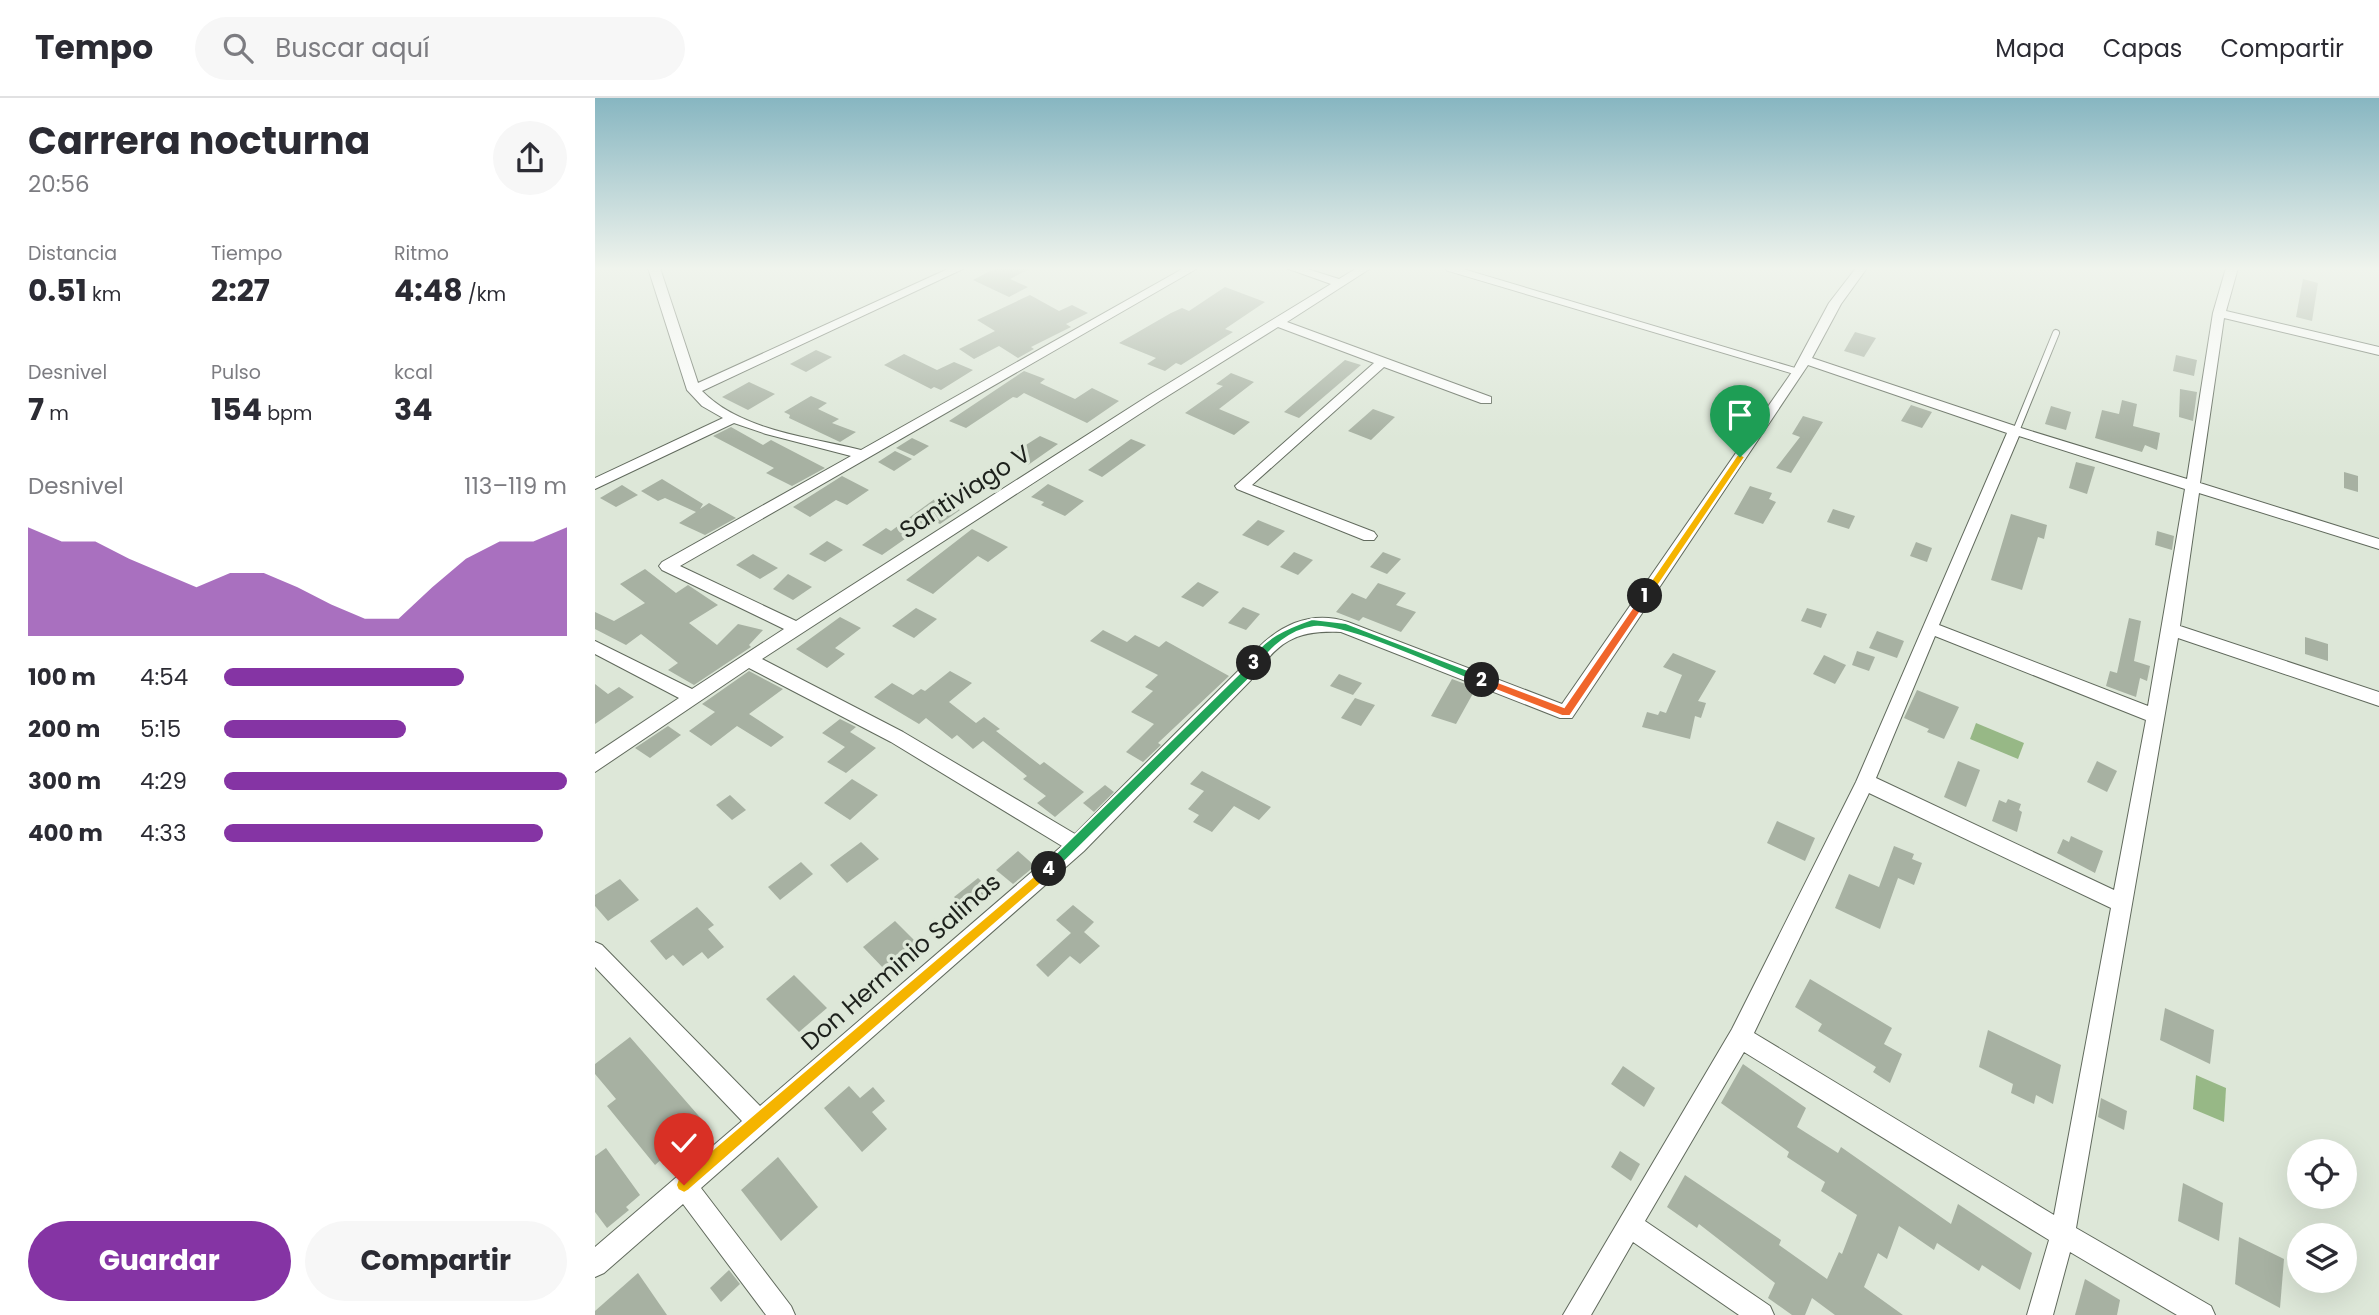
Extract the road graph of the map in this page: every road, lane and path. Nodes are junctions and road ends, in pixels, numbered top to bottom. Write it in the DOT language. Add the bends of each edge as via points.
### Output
graph roads {
  1 [pos="673,325"];
  2 [pos="836,325"];
  3 [pos="1092,325"];
  4 [pos="1275,325"];
  5 [pos="1283,325"];
  6 [pos="1654,325"];
  7 [pos="1824,325"];
  8 [pos="2217,325"];
  9 [pos="2269,325"];
  10 [pos="2056,333"];
  11 [pos="2379,351"];
  12 [pos="1382,362"];
  13 [pos="1802,366"];
  14 [pos="694,390"];
  15 [pos="1486,400"];
  16 [pos="732,419"];
  17 [pos="2016,431"];
  18 [pos="861,454"];
  19 [pos="595,484"];
  20 [pos="2195,486"];
  21 [pos="1369,536"];
  22 [pos="2379,544"];
  23 [pos="797,628"];
  24 [pos="1931,628"];
  25 [pos="2171,629"];
  26 [pos="595,647"];
  27 [pos="748,660"];
  28 [pos="693,697"];
  29 [pos="2379,699"];
  30 [pos="2155,716"];
  31 [pos="595,764"];
  32 [pos="1865,782"];
  33 [pos="1077,845"];
  34 [pos="2122,904"];
  35 [pos="595,952"];
  36 [pos="1740,1037"];
  37 [pos="758,1121"];
  38 [pos="684,1185"];
  39 [pos="1630,1225"];
  40 [pos="2063,1234"];
  41 [pos="595,1264"];
  42 [pos="782,1315"];
  43 [pos="1576,1315"];
  44 [pos="1761,1315"];
  45 [pos="2040,1315"];
  46 [pos="2202,1315"];
  1 -- 14 [label="street"];
  2 -- 14 [label="street"];
  3 -- 18 [label="street"];
  4 -- 23 [label="street, Santiviago V"];
  5 -- 12 [label="street"];
  6 -- 13 [label="lane"];
  7 -- 13 [label="street"];
  8 -- 20 [label="street"];
  9 -- 11 [label="street"];
  10 -- 17 [label="lane"];
  12 -- 15 [label="street"];
  12 -- 21 [label="street" via="1242,486"];
  13 -- 17 [label="street"];
  13 -- 33 [label="street, Don Herminio Salinas" via="1566,713 1342,626 1312,623 1282,635 1262,651 1245,676"];
  14 -- 16 [label="street" via="702,402"];
  16 -- 18 [label="street"];
  16 -- 19 [label="street"];
  17 -- 20 [label="street"];
  17 -- 24 [label="street"];
  18 -- 23 [label="street" via="667,566"];
  20 -- 22 [label="street"];
  20 -- 25 [label="street"];
  23 -- 27 [label="street, Santiviago V"];
  24 -- 30 [label="street"];
  24 -- 32 [label="street"];
  25 -- 29 [label="street"];
  25 -- 30 [label="street"];
  26 -- 28 [label="street"];
  27 -- 28 [label="street, Santiviago V"];
  27 -- 33 [label="street" via="897,737"];
  28 -- 31 [label="street, Santiviago V"];
  30 -- 34 [label="street"];
  32 -- 34 [label="street"];
  32 -- 36 [label="street"];
  33 -- 37 [label="street, Don Herminio Salinas"];
  34 -- 40 [label="street"];
  35 -- 37 [label="street"];
  36 -- 39 [label="street"];
  36 -- 40 [label="street"];
  37 -- 38 [label="street, Don Herminio Salinas"];
  38 -- 41 [label="street, Don Herminio Salinas"];
  38 -- 42 [label="street"];
  39 -- 43 [label="street"];
  39 -- 44 [label="street"];
  40 -- 45 [label="street"];
  40 -- 46 [label="street"];
}
